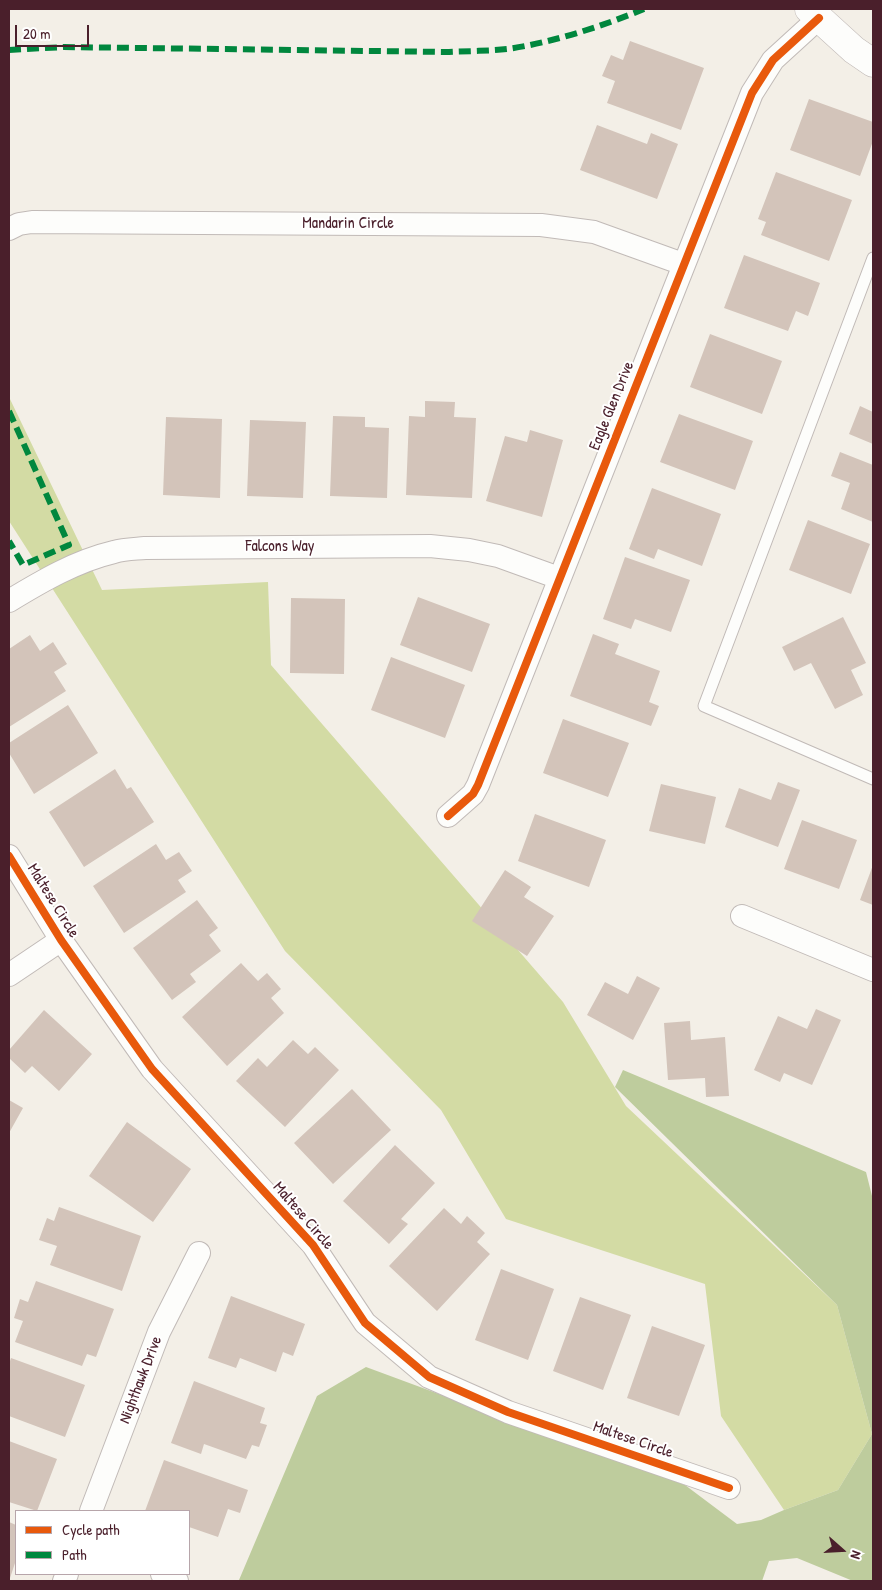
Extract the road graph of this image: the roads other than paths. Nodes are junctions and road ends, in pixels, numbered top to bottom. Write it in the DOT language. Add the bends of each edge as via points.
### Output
graph roads {
  1 [pos="815,12"];
  2 [pos="873,63"];
  3 [pos="9,229"];
  4 [pos="873,258"];
  5 [pos="683,264"];
  6 [pos="559,578"];
  7 [pos="9,601"];
  8 [pos="873,779"];
  9 [pos="448,816"];
  10 [pos="9,856"];
  11 [pos="742,916"];
  12 [pos="61,940"];
  13 [pos="873,970"];
  14 [pos="9,975"];
  15 [pos="199,1253"];
  16 [pos="729,1488"];
  17 [pos="91,1510"];
  18 [pos="164,1575"];
  19 [pos="177,1581"];
  1 -- 2 [label="street" via="854,50"];
  1 -- 5 [label="street, Eagle Glen Drive" via="773,60 752,93"];
  3 -- 5 [label="street, Mandarin Circle" via="32,222 541,226 594,232"];
  4 -- 8 [label="lane" via="704,706"];
  5 -- 6 [label="street, Eagle Glen Drive"];
  6 -- 7 [label="street, Falcons Way" via="498,556 430,546 145,548 115,552 84,562"];
  6 -- 9 [label="street, Eagle Glen Drive" via="478,785 473,794"];
  10 -- 12 [label="street, Maltese Circle"];
  11 -- 13 [label="street"];
  12 -- 14 [label="street"];
  12 -- 16 [label="street, Maltese Circle" via="152,1069 313,1246 365,1323 429,1377 508,1412"];
  15 -- 17 [label="street, Nighthawk Drive" via="160,1332"];
  18 -- 19 [label="street"];
}
